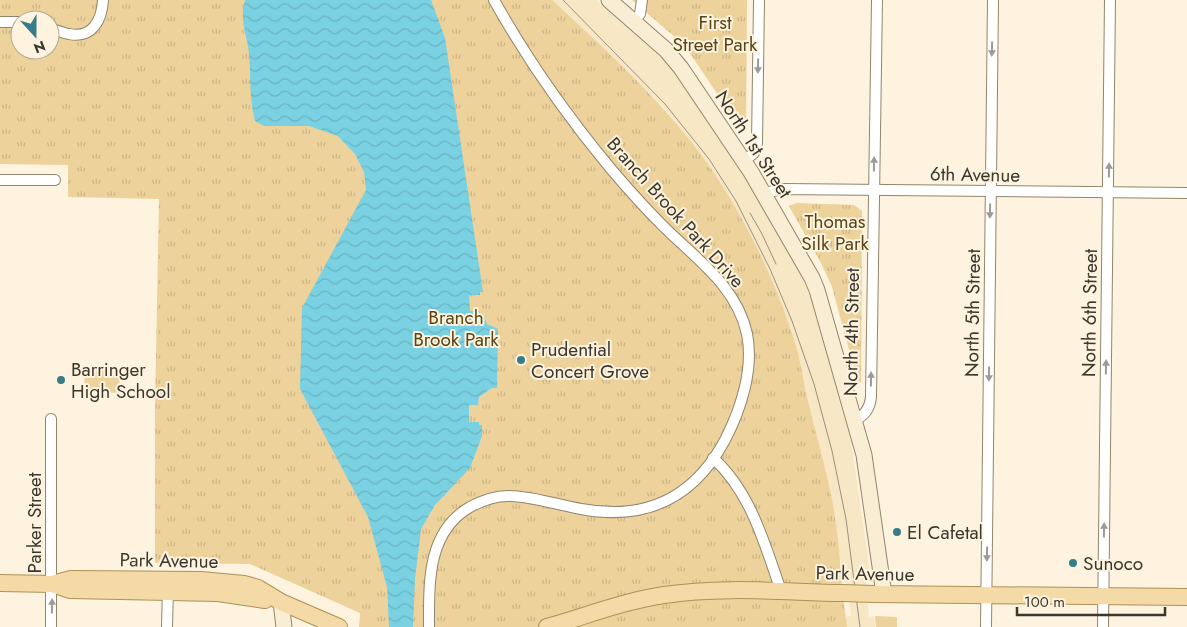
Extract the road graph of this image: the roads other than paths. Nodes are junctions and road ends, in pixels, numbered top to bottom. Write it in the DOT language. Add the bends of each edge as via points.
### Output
graph roads {
  1 [pos="102,0"];
  2 [pos="494,0"];
  3 [pos="609,0"];
  4 [pos="642,0"];
  5 [pos="759,0"];
  6 [pos="876,0"];
  7 [pos="993,0"];
  8 [pos="1110,0"];
  9 [pos="634,22"];
  10 [pos="60,31"];
  11 [pos="744,161"];
  12 [pos="0,180"];
  13 [pos="55,180"];
  14 [pos="874,190"];
  15 [pos="991,191"];
  16 [pos="1108,192"];
  17 [pos="764,193"];
  18 [pos="1187,193"];
  19 [pos="51,419"];
  20 [pos="854,420"];
  21 [pos="714,458"];
  22 [pos="0,583"];
  23 [pos="52,584"];
  24 [pos="168,586"];
  25 [pos="781,591"];
  26 [pos="879,594"];
  27 [pos="986,595"];
  28 [pos="1103,596"];
  29 [pos="1187,597"];
  30 [pos="281,602"];
  31 [pos="553,626"];
  32 [pos="51,627"];
  33 [pos="167,627"];
  34 [pos="284,627"];
  35 [pos="339,627"];
  36 [pos="429,627"];
  37 [pos="986,627"];
  38 [pos="1103,627"];
  1 -- 10 [label="street" via="100,18 90,31 75,35"];
  2 -- 21 [label="street, Branch Brook Park Drive" via="541,78 582,134 665,228 711,271 740,312 748,339 745,383 730,428"];
  3 -- 9 [label="main road, North 1st Street"];
  4 -- 9 [label="street" via="640,14"];
  5 -- 11 [label="street, one-way" via="757,139 754,153"];
  14 -- 6 [label="street, North 4th Street, one-way"];
  7 -- 15 [label="street, North 5th Street, one-way"];
  16 -- 8 [label="street, North 6th Street, one-way"];
  9 -- 11 [label="main road, North 1st Street" via="672,56"];
  11 -- 17 [label="main road, North 1st Street"];
  12 -- 13 [label="street"];
  14 -- 15 [label="street, 6th Avenue"];
  14 -- 17 [label="street, 6th Avenue" via="783,189"];
  20 -- 14 [label="street, North 4th Street, one-way" via="864,414 870,402"];
  15 -- 16 [label="street, 6th Avenue"];
  15 -- 27 [label="street, North 5th Street, one-way"];
  16 -- 18 [label="street, 6th Avenue"];
  28 -- 16 [label="street, North 6th Street, one-way"];
  17 -- 20 [label="main road, North 1st Street" via="814,284"];
  19 -- 23 [label="street, Parker Street"];
  20 -- 26 [label="main road, North 4th Street" via="866,462"];
  21 -- 25 [label="street" via="730,474 742,494 763,539"];
  21 -- 36 [label="street, Branch Brook Park Drive" via="681,492 663,503 643,508 620,512 596,511 508,496 487,499 463,511 445,528 437,547 430,581"];
  22 -- 23 [label="main road, Park Avenue"];
  23 -- 24 [label="main road, Park Avenue" via="71,579"];
  32 -- 23 [label="street, Parker Street, one-way"];
  24 -- 30 [label="main road, Park Avenue"];
  24 -- 33 [label="street"];
  25 -- 26 [label="main road, Park Avenue, bridge"];
  25 -- 31 [label="main road, Park Avenue" via="663,595"];
  26 -- 27 [label="main road, Park Avenue"];
  27 -- 28 [label="main road, Park Avenue"];
  27 -- 37 [label="street, North 5th Street"];
  28 -- 29 [label="main road, Park Avenue"];
  28 -- 38 [label="street, North 6th Street"];
  30 -- 34 [label="main road"];
  30 -- 35 [label="main road, Park Avenue"];
}
